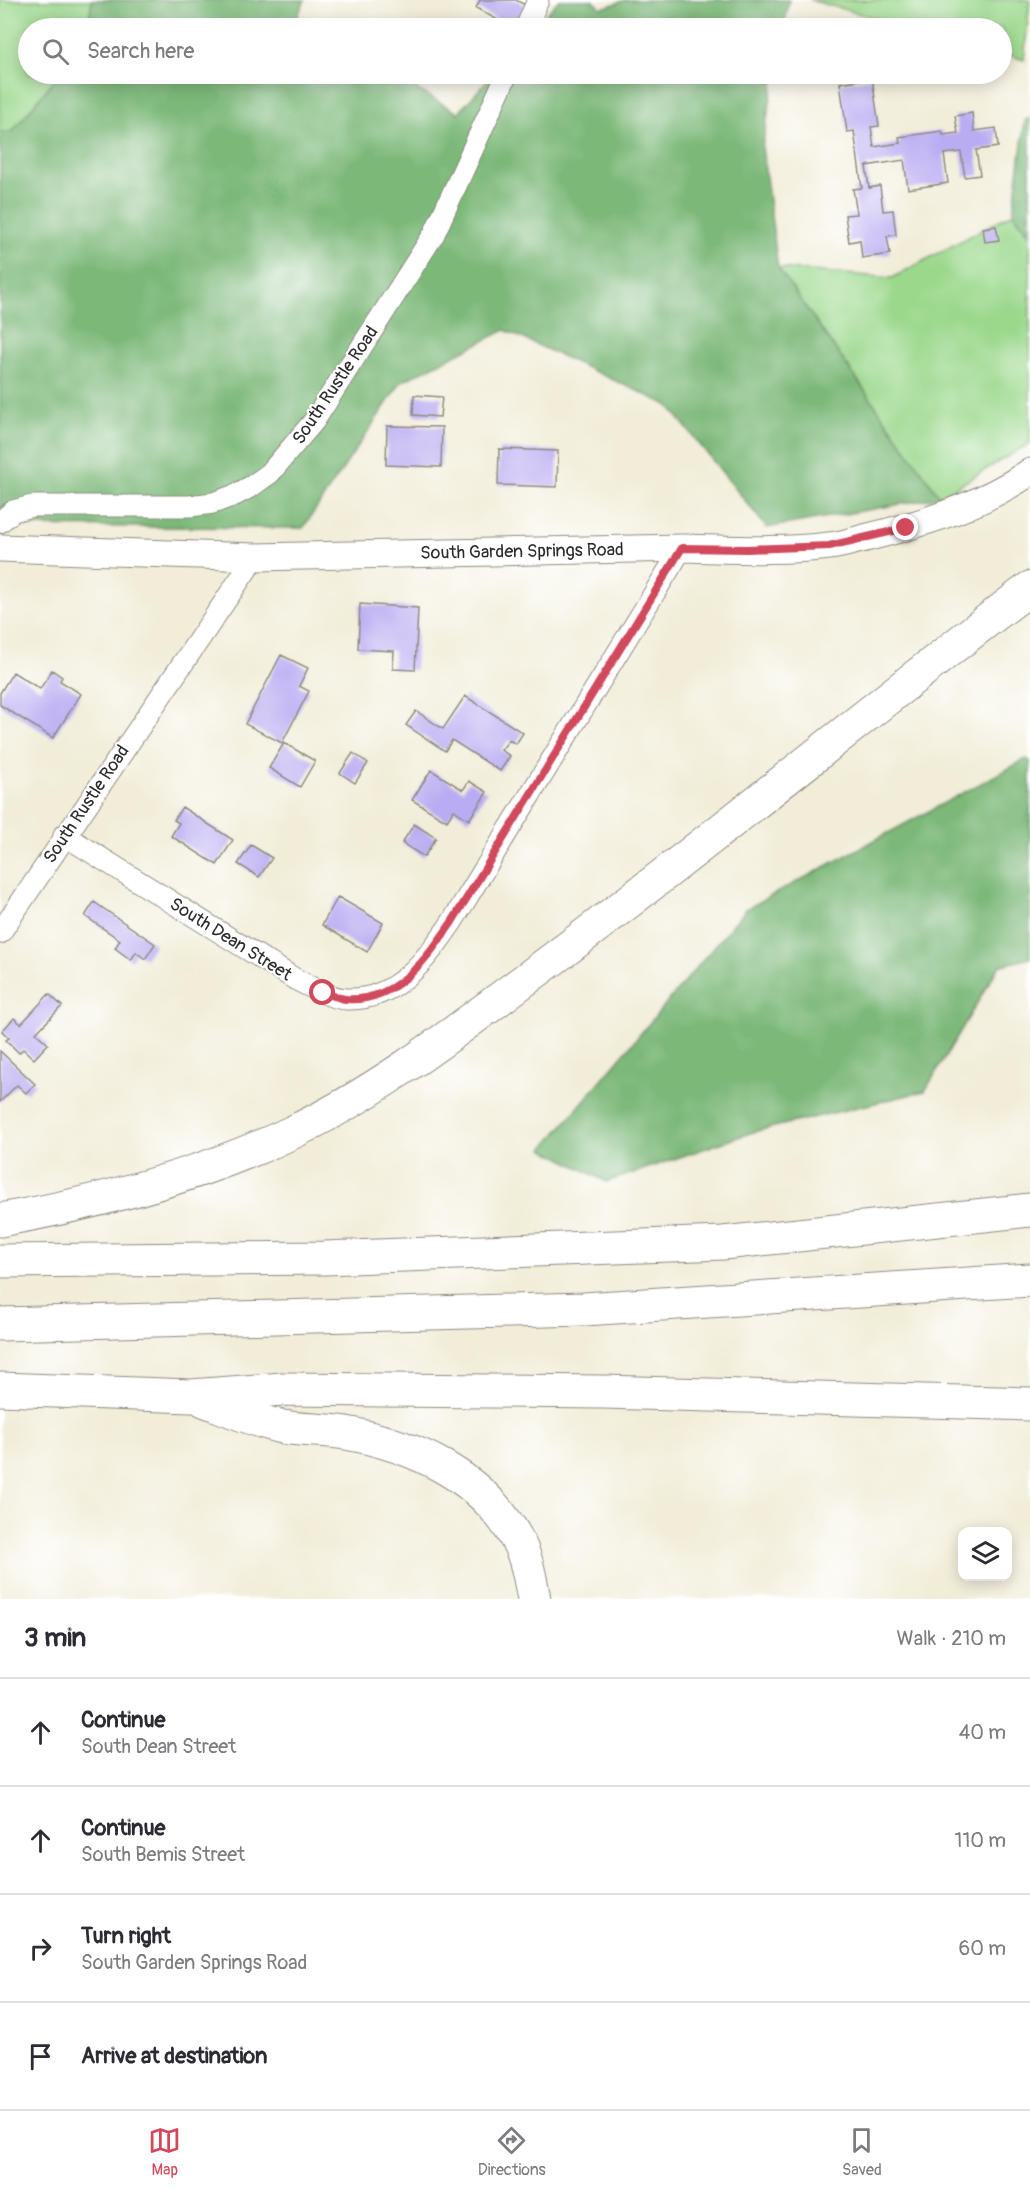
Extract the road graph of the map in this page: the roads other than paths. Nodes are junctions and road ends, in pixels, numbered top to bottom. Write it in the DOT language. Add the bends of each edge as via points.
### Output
graph roads {
  1 [pos="538,0"];
  2 [pos="530,18"];
  3 [pos="502,84"];
  4 [pos="1030,472"];
  5 [pos="0,522"];
  6 [pos="0,548"];
  7 [pos="682,548"];
  8 [pos="255,557"];
  9 [pos="1030,588"];
  10 [pos="64,836"];
  11 [pos="0,933"];
  12 [pos="1030,1210"];
  13 [pos="0,1220"];
  14 [pos="0,1261"];
  15 [pos="1030,1280"];
  16 [pos="0,1324"];
  17 [pos="0,1389"];
  18 [pos="191,1396"];
  19 [pos="1030,1404"];
  20 [pos="534,1599"];
  1 -- 2 [label="street"];
  3 -- 5 [label="street, South Rustle Road" via="434,234 314,421 270,473 252,486 213,502 190,506 32,506 13,511"];
  4 -- 7 [label="street, South Garden Springs Road" via="969,506 906,528 829,546"];
  6 -- 8 [label="street, South Garden Springs Road"];
  7 -- 8 [label="street, South Garden Springs Road"];
  7 -- 10 [label="street, South Dean Street" via="452,922 404,980 385,992 345,999 323,993"];
  8 -- 10 [label="street, South Rustle Road"];
  9 -- 13 [label="highway" via="585,935 370,1090 295,1131 218,1164 133,1192"];
  10 -- 11 [label="street, South Rustle Road"];
  12 -- 14 [label="highway" via="723,1243 324,1258"];
  15 -- 16 [label="highway" via="584,1309"];
  17 -- 18 [label="highway"];
  18 -- 19 [label="highway" via="283,1389 592,1392"];
  18 -- 20 [label="highway" via="278,1426 346,1433 412,1450 436,1461 490,1503 516,1537 528,1565"];
}
